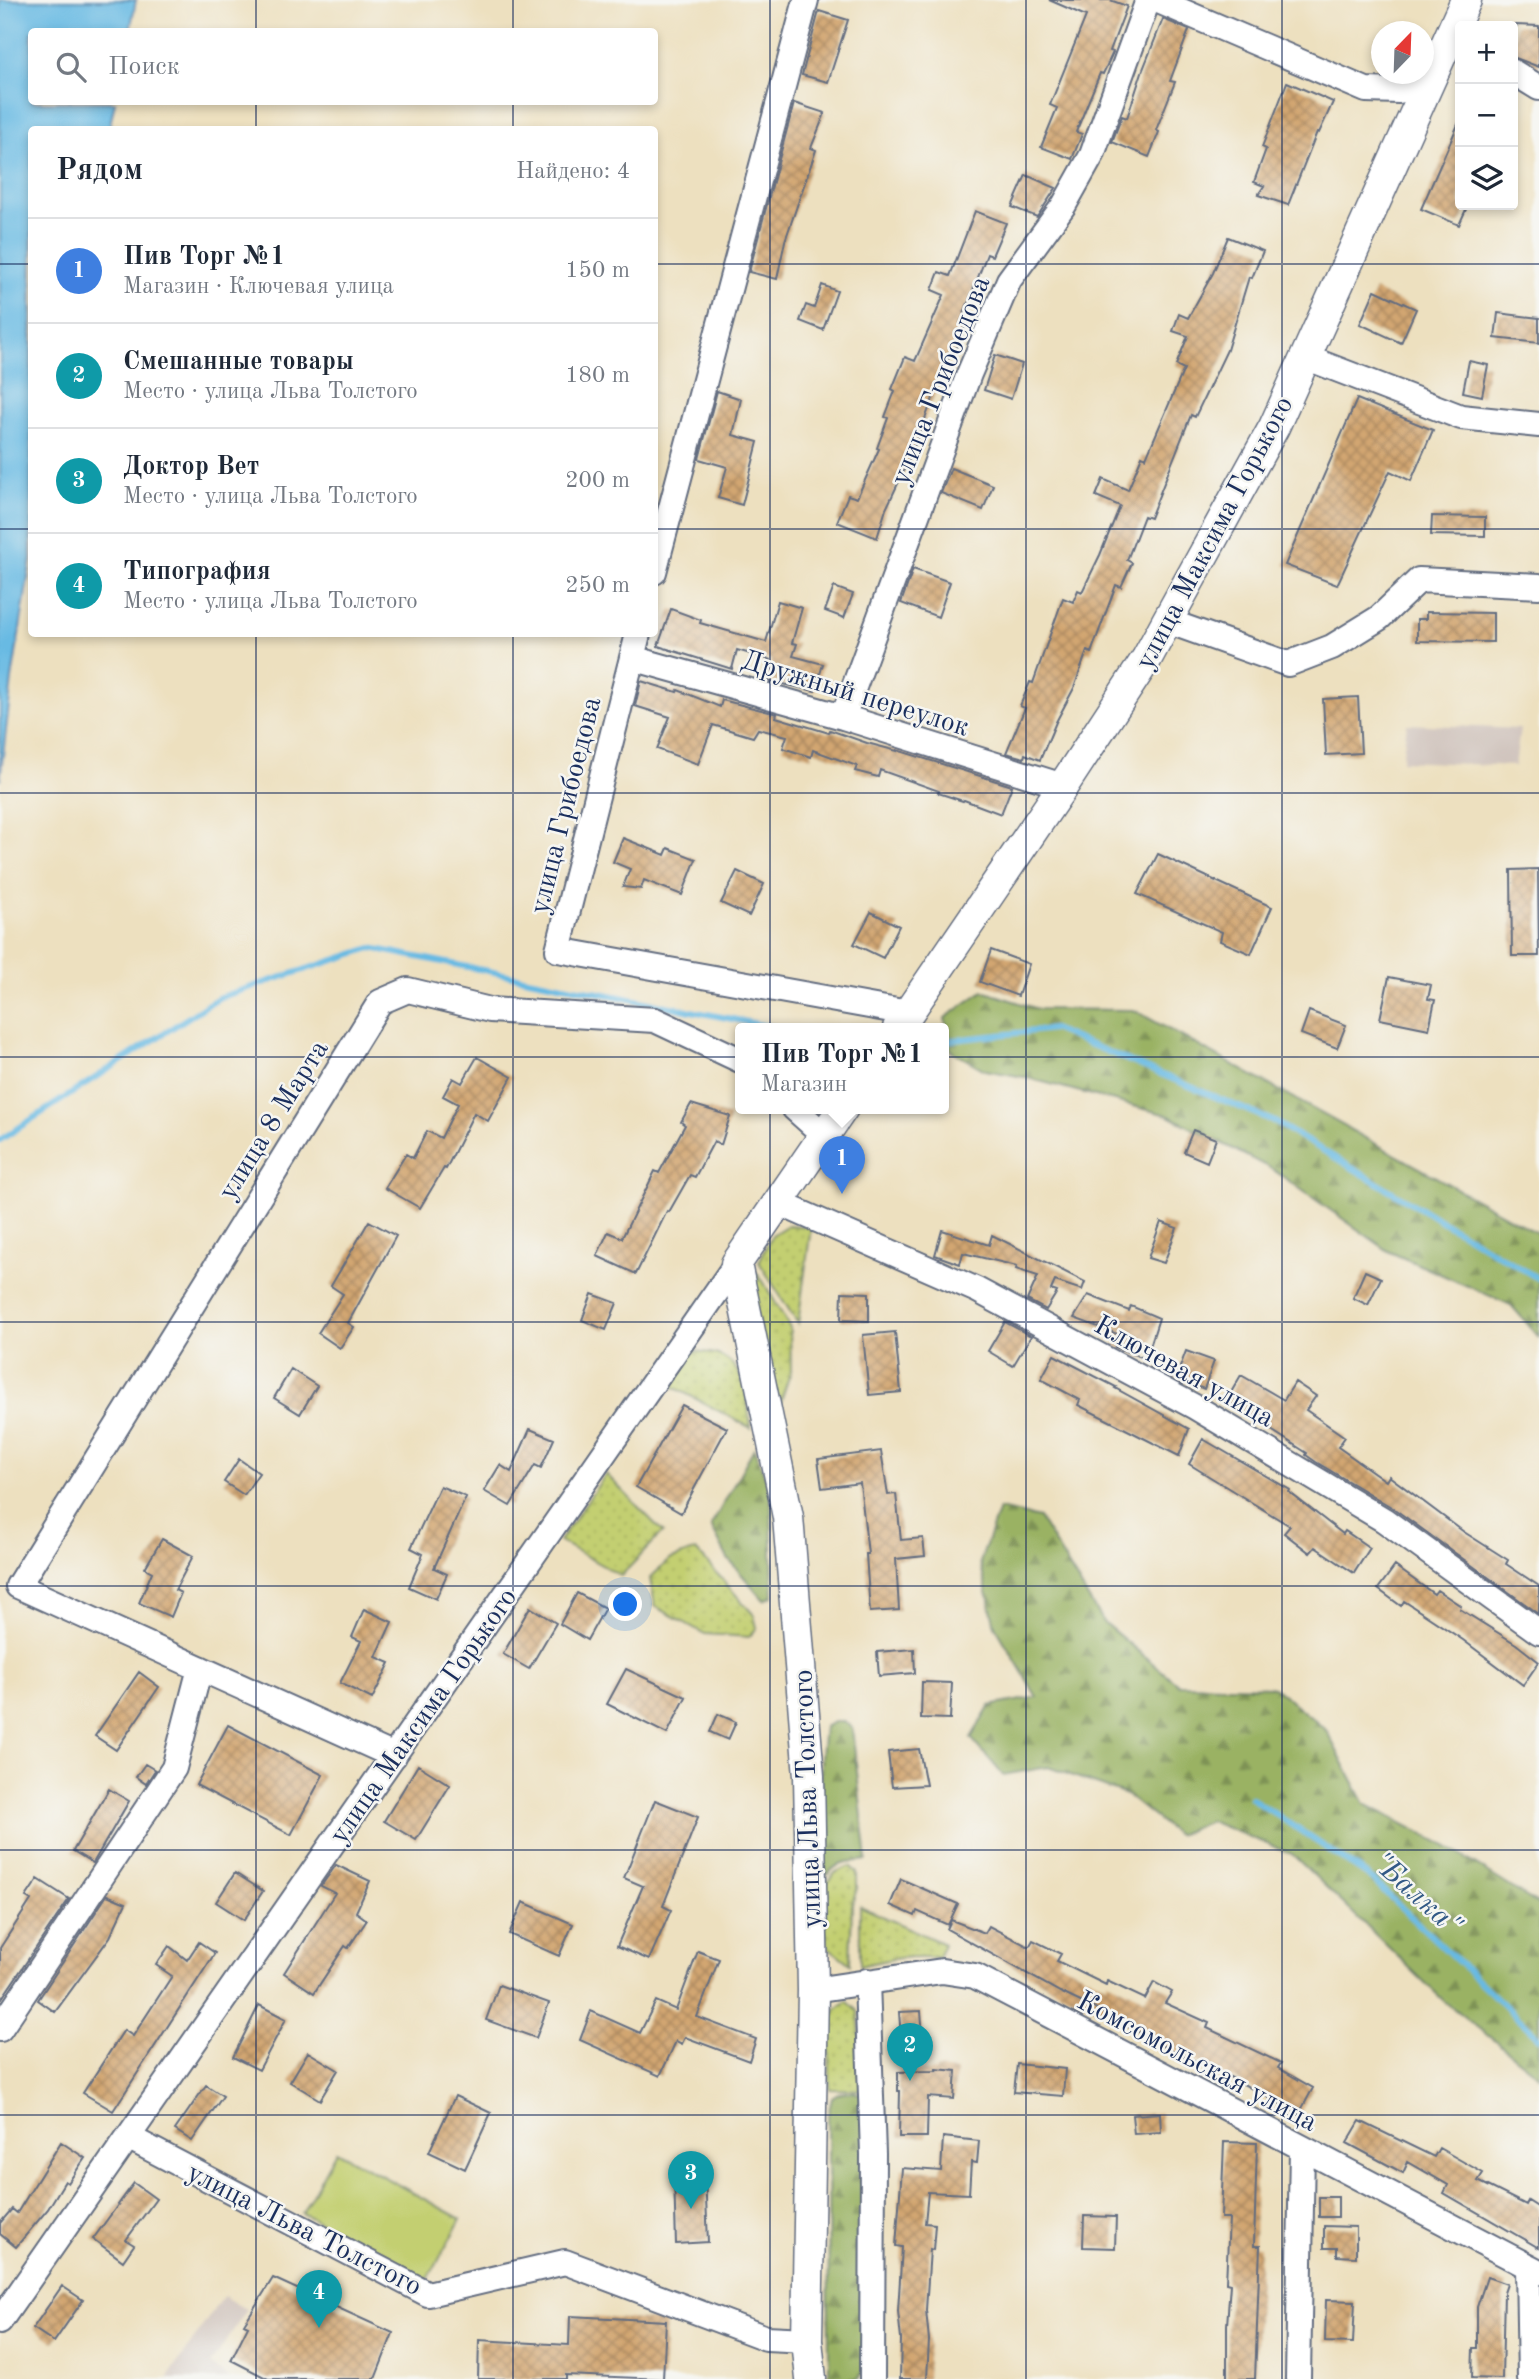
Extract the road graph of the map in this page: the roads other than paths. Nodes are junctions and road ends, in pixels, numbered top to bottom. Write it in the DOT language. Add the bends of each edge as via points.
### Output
graph roads {
  1 [pos="806,0"];
  2 [pos="1148,0"];
  3 [pos="1156,0"];
  4 [pos="1466,0"];
  5 [pos="1460,21"];
  6 [pos="1455,36"];
  7 [pos="1434,73"];
  8 [pos="1518,75"];
  9 [pos="1420,84"];
  10 [pos="1428,84"];
  11 [pos="1539,88"];
  12 [pos="1305,357"];
  13 [pos="1539,425"];
  14 [pos="658,557"];
  15 [pos="1539,586"];
  16 [pos="1167,621"];
  17 [pos="637,637"];
  18 [pos="632,658"];
  19 [pos="843,717"];
  20 [pos="1063,786"];
  21 [pos="903,1020"];
  22 [pos="735,1058"];
  23 [pos="801,1114"];
  24 [pos="839,1114"];
  25 [pos="824,1135"];
  26 [pos="779,1202"];
  27 [pos="736,1264"];
  28 [pos="1539,1632"];
  29 [pos="200,1668"];
  30 [pos="394,1755"];
  31 [pos="867,1981"];
  32 [pos="813,1990"];
  33 [pos="0,2029"];
  34 [pos="128,2137"];
  35 [pos="1302,2148"];
  36 [pos="1533,2269"];
  37 [pos="0,2321"];
  38 [pos="807,2340"];
  39 [pos="811,2379"];
  40 [pos="872,2379"];
  41 [pos="1298,2379"];
  42 [pos="1530,2379"];
  1 -- 14 [label="street"];
  2 -- 19 [label="street, улица Грибоедова" via="1091,155 1064,205 1009,280 969,374"];
  3 -- 9 [label="street" via="1366,90 1399,92"];
  4 -- 5 [label="street, улица Максима Горького"];
  6 -- 7 [label="street, улица Максима Горького"];
  8 -- 11 [label="street"];
  10 -- 12 [label="street, улица Максима Горького"];
  12 -- 13 [label="street" via="1461,417"];
  12 -- 16 [label="street, улица Максима Горького" via="1274,427"];
  15 -- 16 [label="street" via="1419,580 1379,618 1332,647 1288,664"];
  16 -- 20 [label="street, улица Максима Горького"];
  17 -- 18 [label="street, улица Грибоедова"];
  18 -- 19 [label="street, Дружный переулок"];
  18 -- 21 [label="street, улица Грибоедова" via="558,950"];
  19 -- 20 [label="street, Дружный переулок"];
  20 -- 21 [label="street, улица Максима Горького"];
  22 -- 29 [label="street, улица 8 Марта" via="655,1020 490,1010 408,990 380,1002 18,1586"];
  23 -- 25 [label="street"];
  24 -- 25 [label="street, улица Максима Горького"];
  25 -- 26 [label="street, улица Максима Горького"];
  26 -- 27 [label="street, улица Максима Горького"];
  26 -- 28 [label="street, Ключевая улица" via="977,1290 1195,1407 1384,1520"];
  27 -- 30 [label="street, улица Максима Горького"];
  27 -- 32 [label="street, улица Льва Толстого" via="788,1517 809,1776"];
  29 -- 30 [label="street"];
  29 -- 33 [label="street" via="174,1768"];
  30 -- 34 [label="street, улица Максима Горького"];
  31 -- 32 [label="street, Комсомольская улица"];
  31 -- 35 [label="street, Комсомольская улица" via="942,1971 975,1976"];
  31 -- 40 [label="street" via="873,2154"];
  32 -- 38 [label="street, улица Льва Толстого"];
  34 -- 37 [label="street, улица Максима Горького"];
  34 -- 38 [label="street, улица Льва Толстого" via="428,2294 565,2262 766,2338"];
  35 -- 36 [label="street, Комсомольская улица"];
  35 -- 41 [label="street"];
  36 -- 42 [label="street"];
  38 -- 39 [label="street, улица Льва Толстого"];
}
